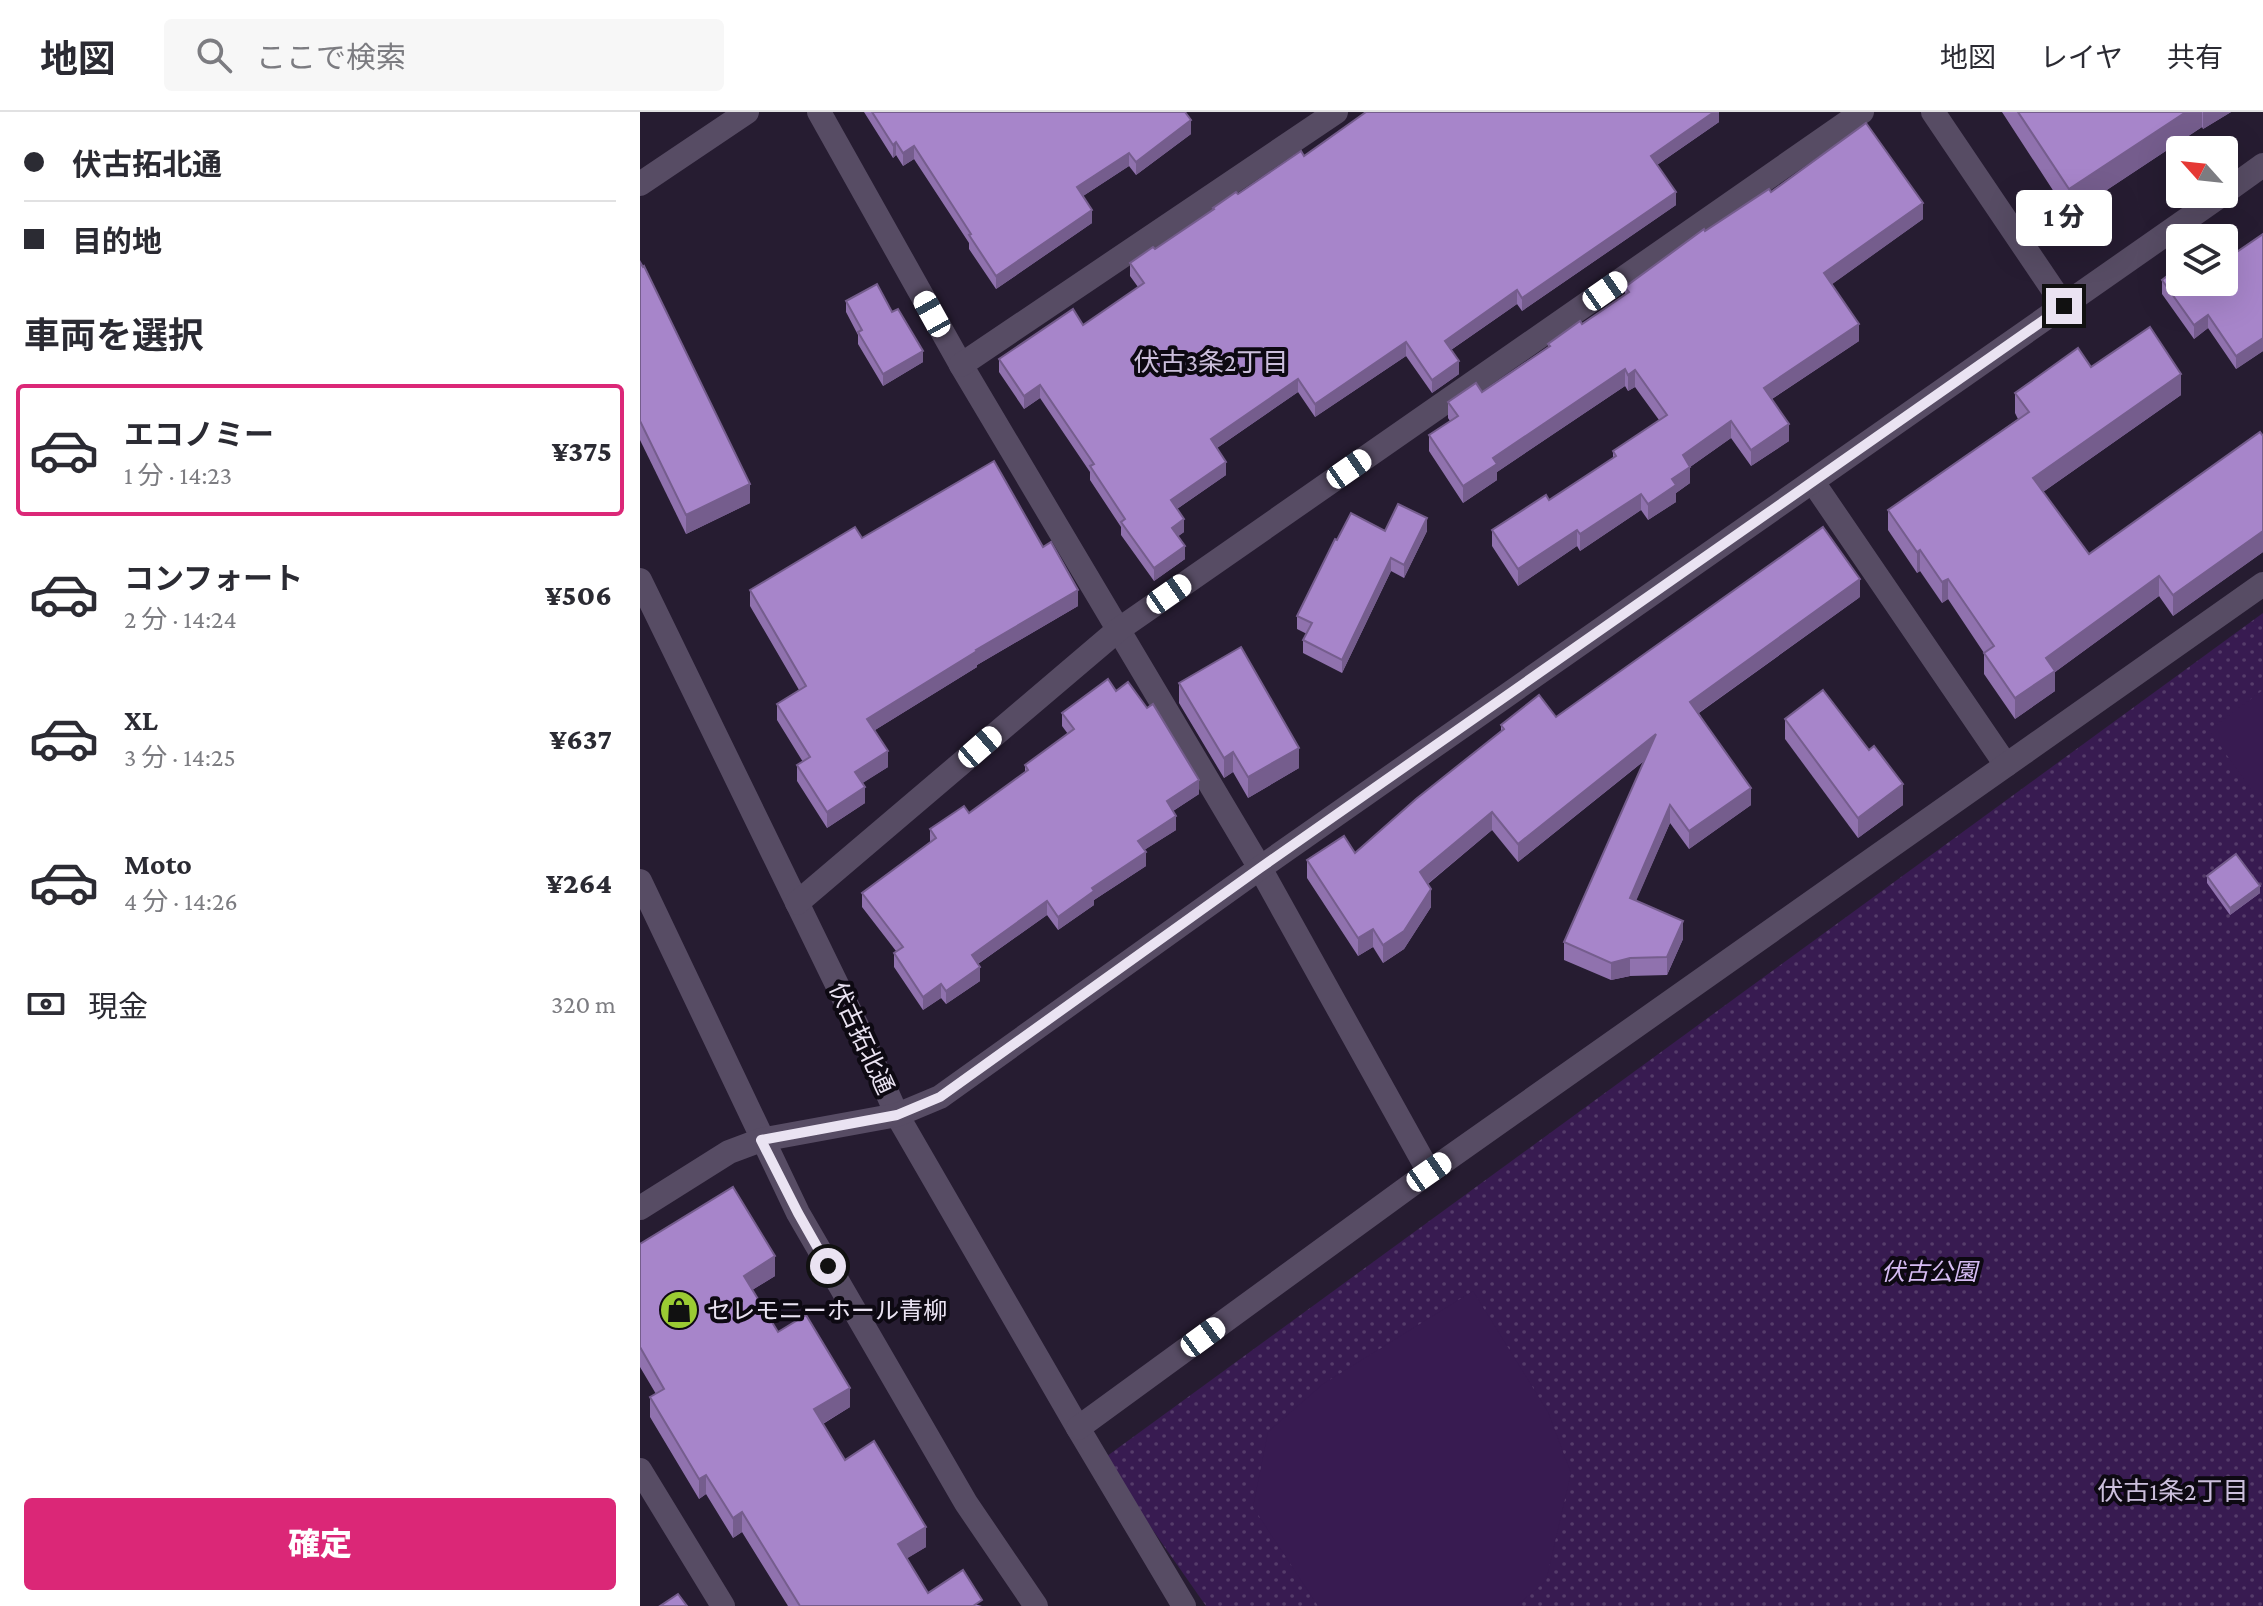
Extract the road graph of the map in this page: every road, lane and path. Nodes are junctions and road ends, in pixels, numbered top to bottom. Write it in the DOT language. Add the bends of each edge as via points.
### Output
graph roads {
  1 [pos="747,112"];
  2 [pos="819,112"];
  3 [pos="1336,112"];
  4 [pos="1862,112"];
  5 [pos="1933,112"];
  6 [pos="2263,165"];
  7 [pos="2238,183"];
  8 [pos="640,184"];
  9 [pos="2203,208"];
  10 [pos="2064,306"];
  11 [pos="961,365"];
  12 [pos="1813,482"];
  13 [pos="640,580"];
  14 [pos="2263,584"];
  15 [pos="1118,630"];
  16 [pos="2006,765"];
  17 [pos="1260,868"];
  18 [pos="640,881"];
  19 [pos="797,903"];
  20 [pos="897,1115"];
  21 [pos="761,1140"];
  22 [pos="1429,1172"];
  23 [pos="640,1208"];
  24 [pos="1078,1428"];
  25 [pos="640,1470"];
  26 [pos="650,1510"];
  27 [pos="723,1606"];
  28 [pos="1036,1606"];
  29 [pos="1184,1606"];
  1 -- 8 [label="street"];
  2 -- 11 [label="street"];
  3 -- 11 [label="street"];
  4 -- 15 [label="street"];
  5 -- 10 [label="street"];
  6 -- 7 [label="street"];
  9 -- 10 [label="street"];
  10 -- 12 [label="street"];
  11 -- 15 [label="street"];
  12 -- 16 [label="street"];
  12 -- 17 [label="street"];
  13 -- 19 [label="street, 伏古拓北通"];
  14 -- 16 [label="street"];
  15 -- 17 [label="street"];
  15 -- 19 [label="street"];
  16 -- 22 [label="street"];
  17 -- 20 [label="street" via="940,1097"];
  17 -- 22 [label="street"];
  18 -- 21 [label="street"];
  19 -- 20 [label="street, 伏古拓北通"];
  20 -- 21 [label="street"];
  20 -- 24 [label="street, 伏古拓北通"];
  21 -- 23 [label="street" via="729,1152"];
  21 -- 28 [label="street" via="966,1503"];
  22 -- 24 [label="street"];
  24 -- 29 [label="street, 伏古拓北通"];
  25 -- 26 [label="street"];
  26 -- 27 [label="street"];
}
